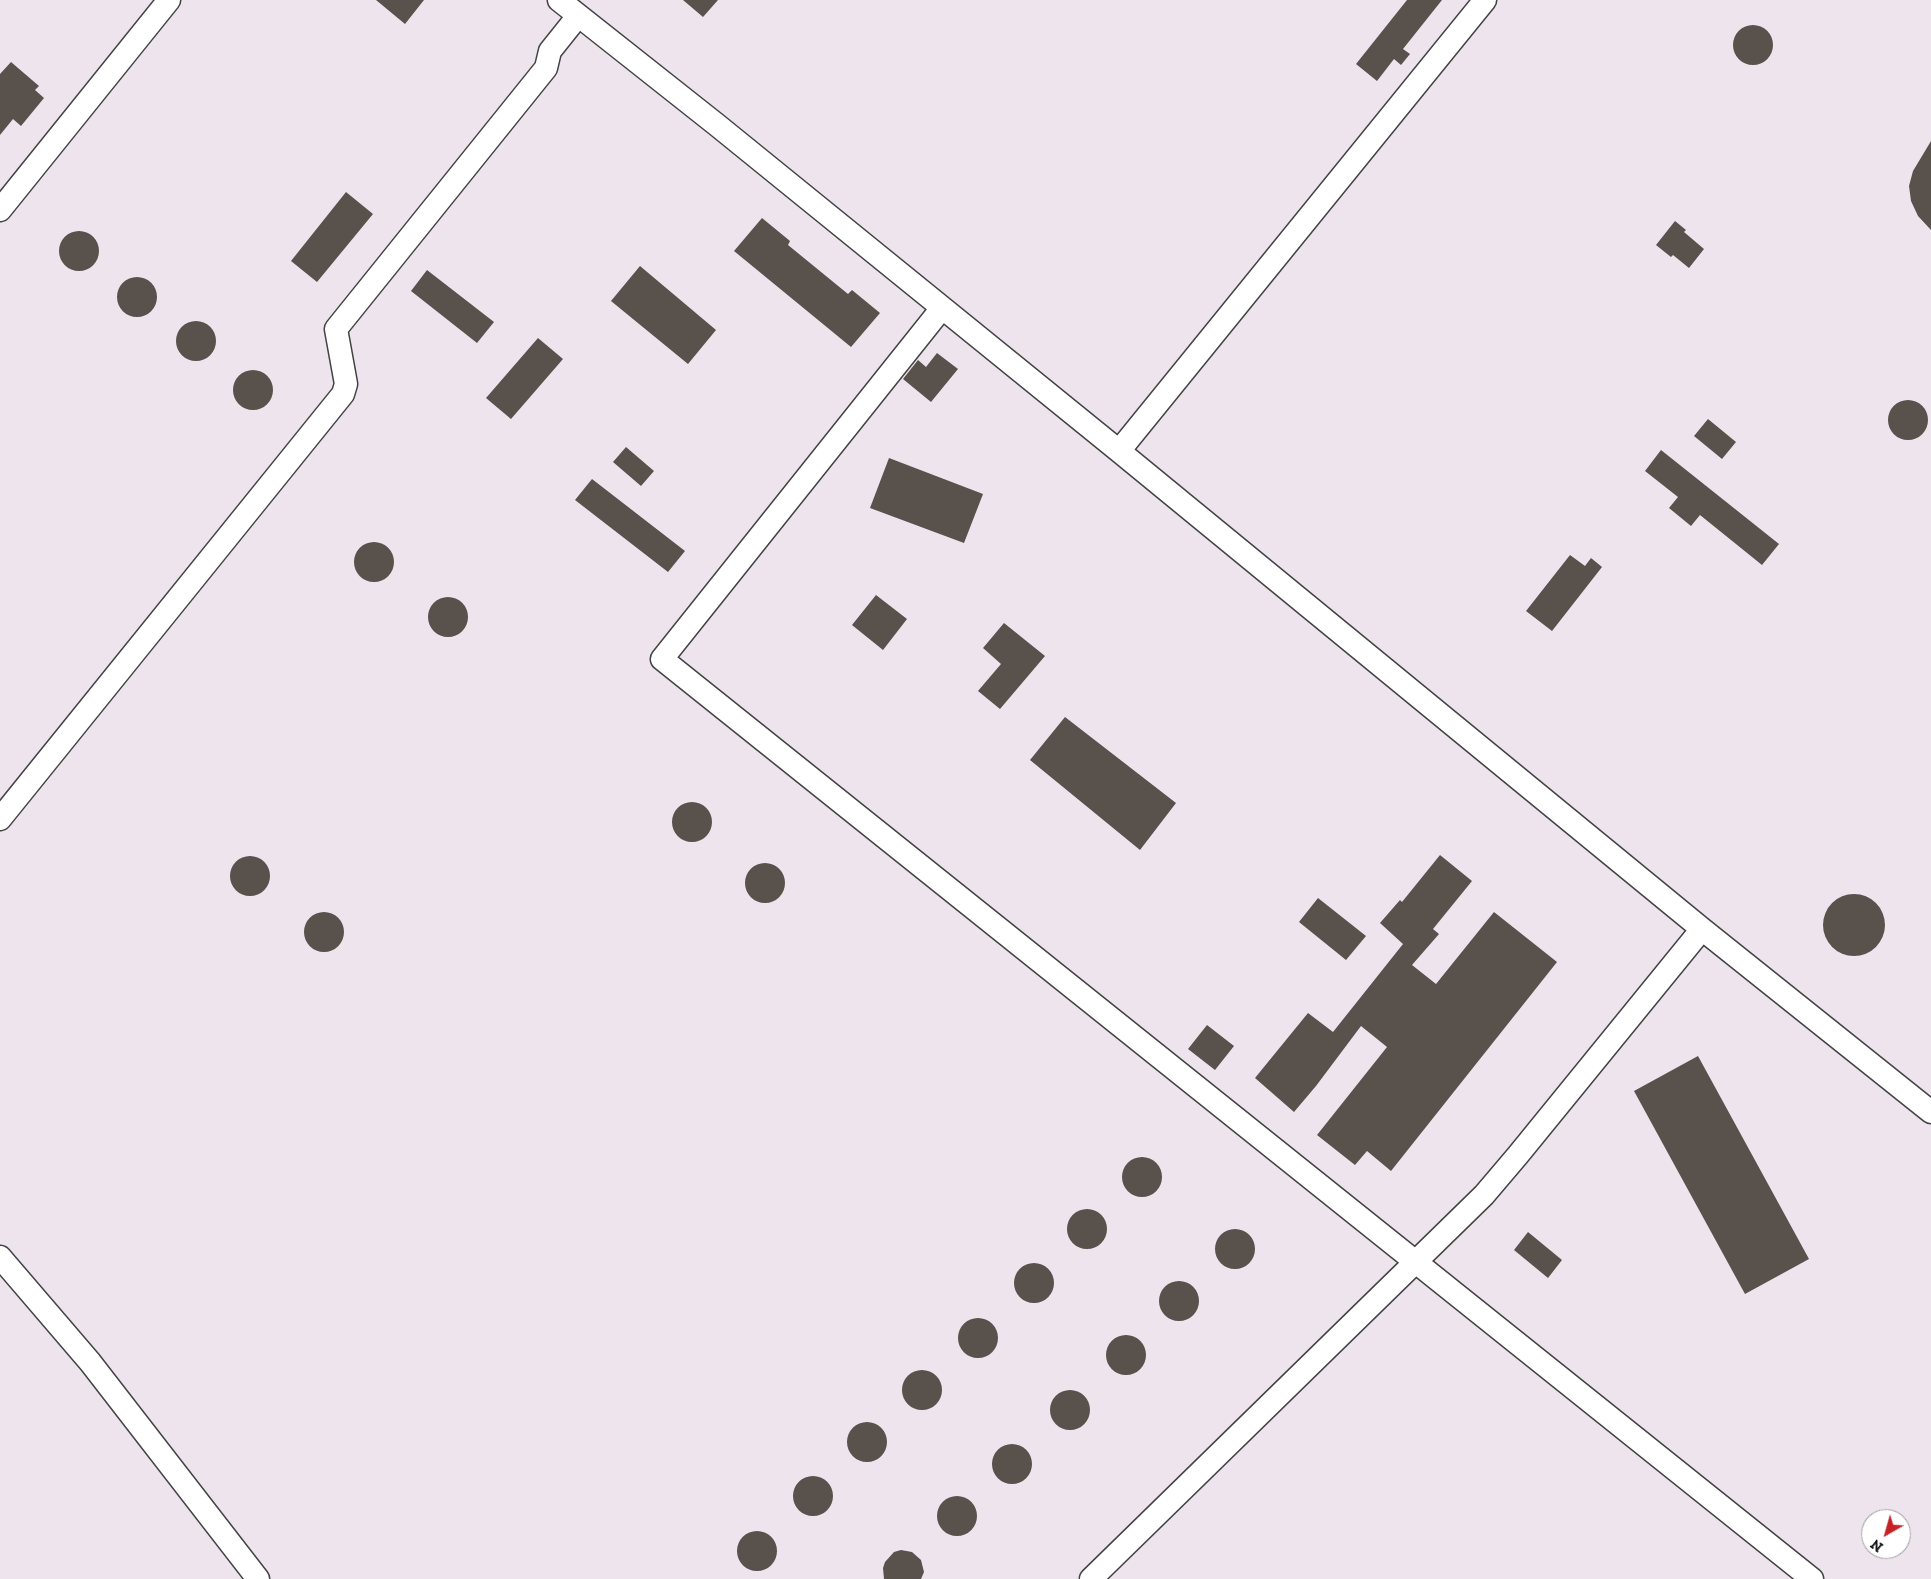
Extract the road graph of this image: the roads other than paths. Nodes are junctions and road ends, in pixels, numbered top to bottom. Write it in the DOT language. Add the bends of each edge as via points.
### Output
graph roads {
  1 [pos="169,0"];
  2 [pos="559,0"];
  3 [pos="1485,0"];
  4 [pos="578,16"];
  5 [pos="0,210"];
  6 [pos="942,308"];
  7 [pos="1119,451"];
  8 [pos="0,818"];
  9 [pos="1702,928"];
  10 [pos="1931,1112"];
  11 [pos="0,1257"];
  12 [pos="1415,1261"];
  13 [pos="258,1579"];
  14 [pos="1091,1579"];
  15 [pos="1812,1579"];
  1 -- 5 [label="lane"];
  2 -- 4 [label="lane"];
  3 -- 7 [label="lane"];
  4 -- 6 [label="lane"];
  4 -- 8 [label="lane" via="550,51 546,68 336,329 346,384 343,394"];
  6 -- 7 [label="lane"];
  6 -- 12 [label="lane" via="662,659"];
  7 -- 9 [label="lane"];
  9 -- 10 [label="lane"];
  9 -- 12 [label="lane" via="1518,1155 1484,1194"];
  11 -- 13 [label="lane" via="90,1362"];
  12 -- 14 [label="lane"];
  12 -- 15 [label="lane"];
}
